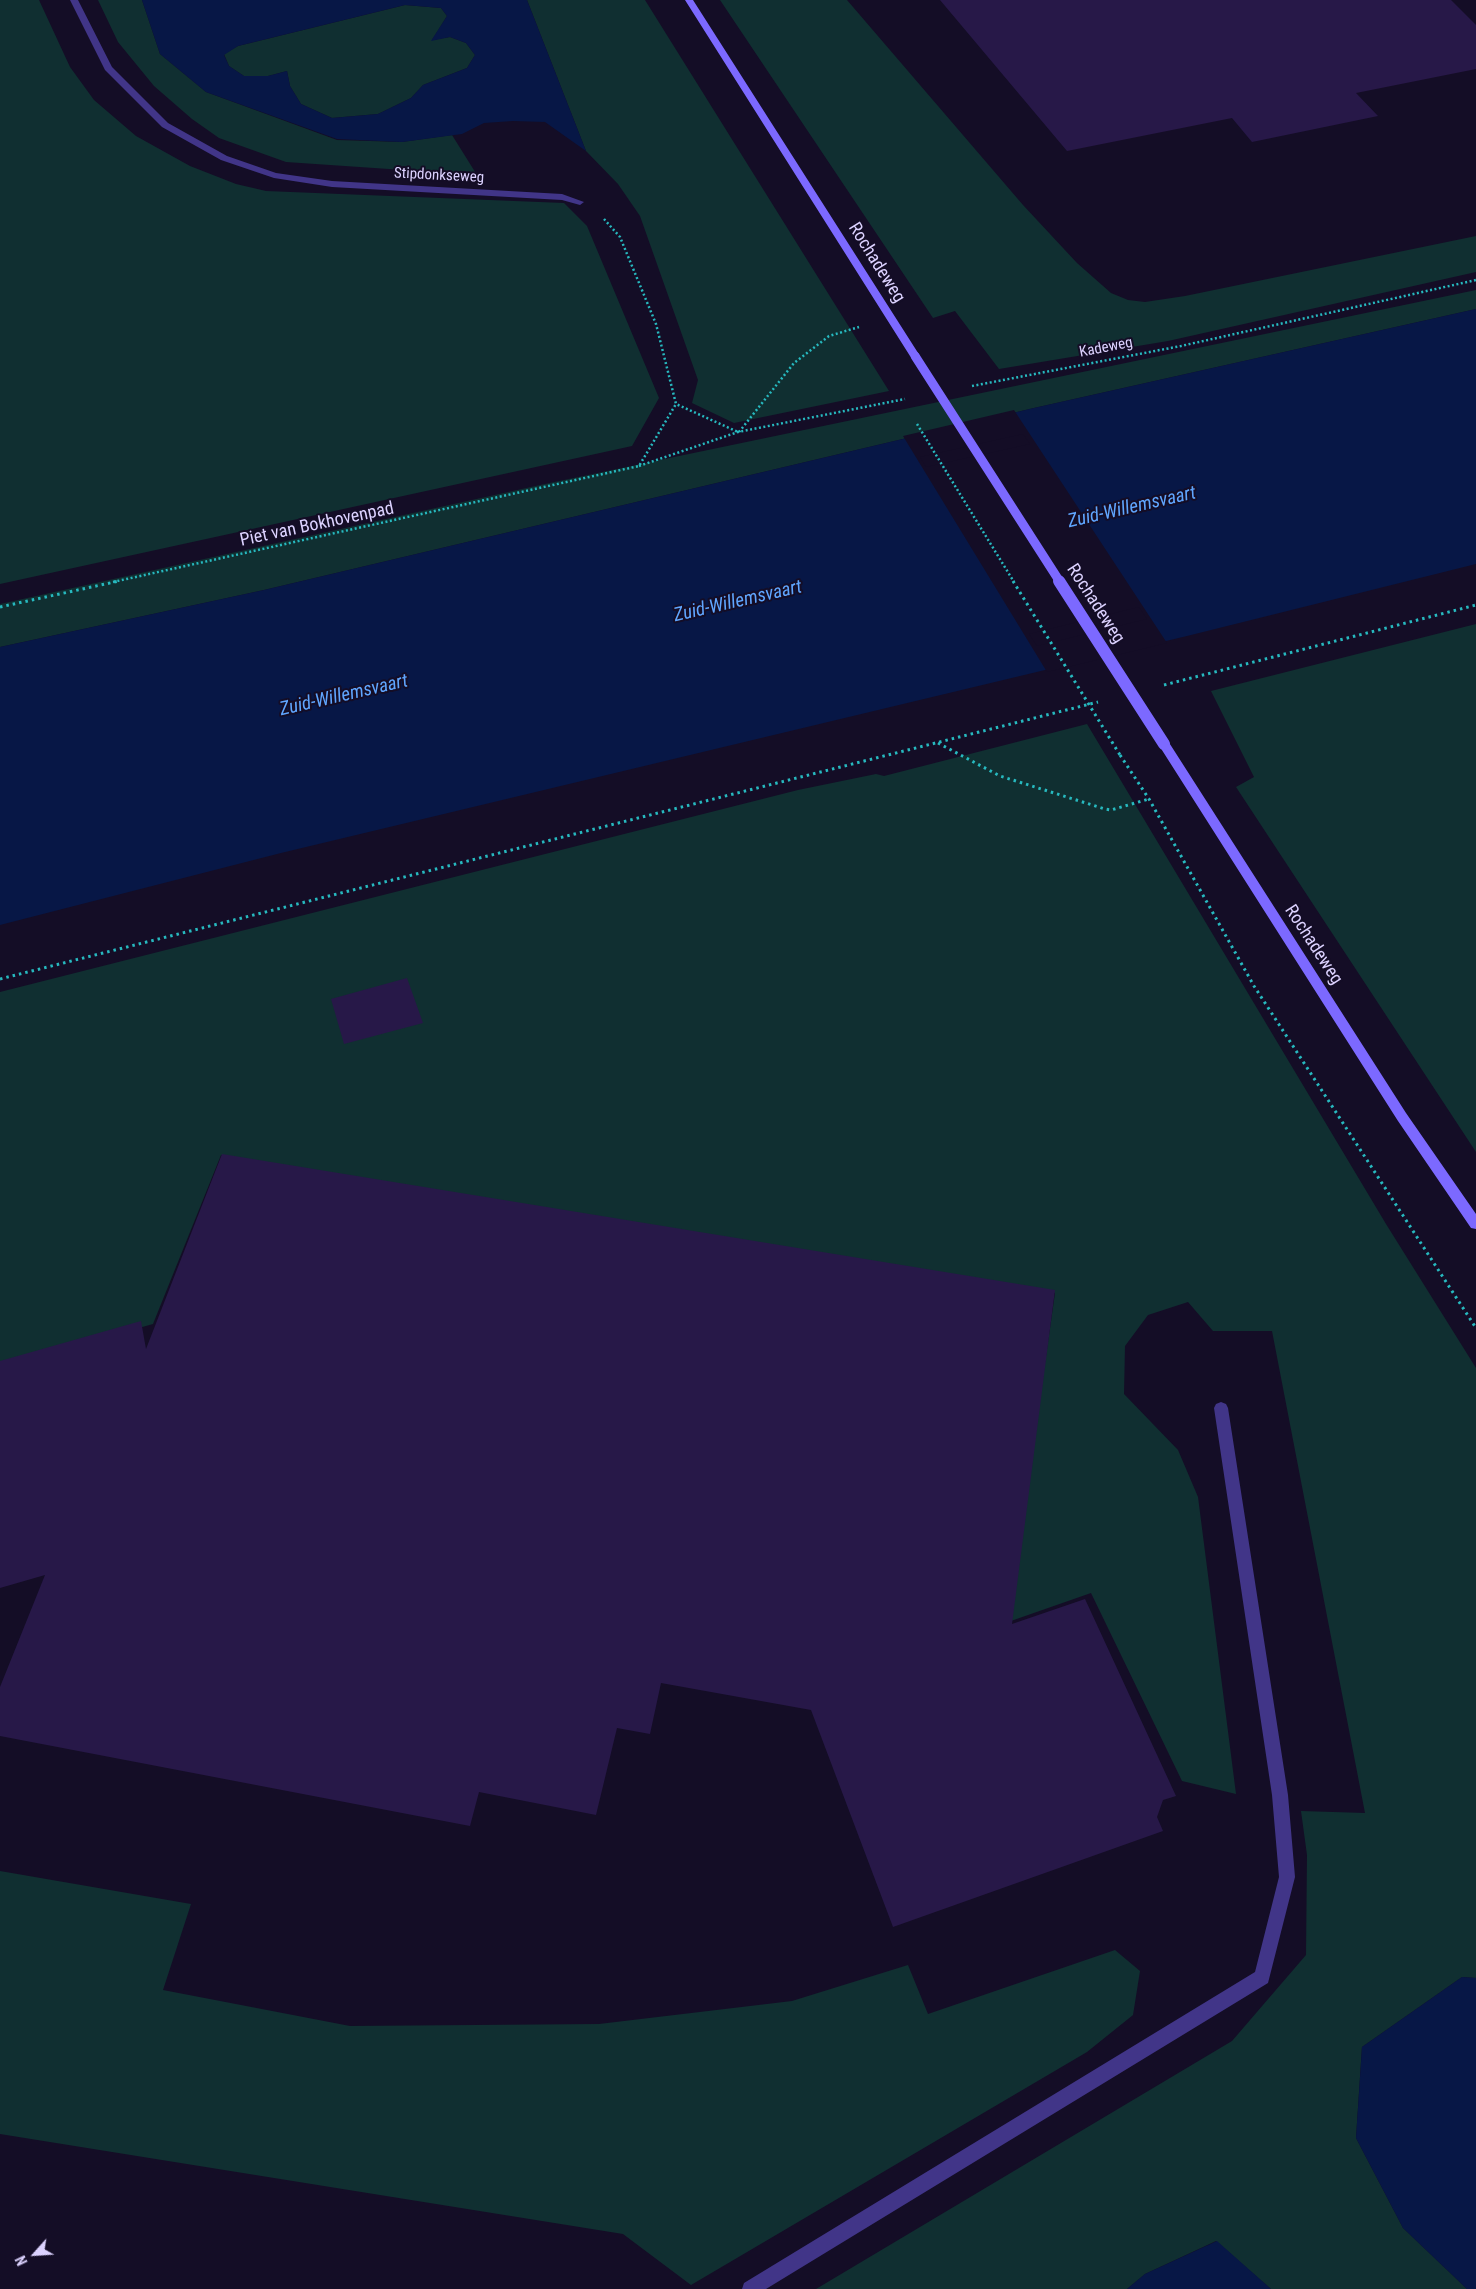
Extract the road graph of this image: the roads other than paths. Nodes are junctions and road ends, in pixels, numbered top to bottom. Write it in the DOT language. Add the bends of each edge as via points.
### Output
graph roads {
  1 [pos="74,0"];
  2 [pos="689,0"];
  3 [pos="580,202"];
  4 [pos="1476,1224"];
  5 [pos="1221,1408"];
  6 [pos="750,2289"];
  1 -- 3 [label="street, Stipdonkseweg" via="108,68 165,125 224,158 274,175 332,184 562,197"];
  2 -- 4 [label="main road, Rochadeweg, bridge" via="1402,1117"];
  5 -- 6 [label="street" via="1280,1795 1286,1876 1262,1977"];
}
